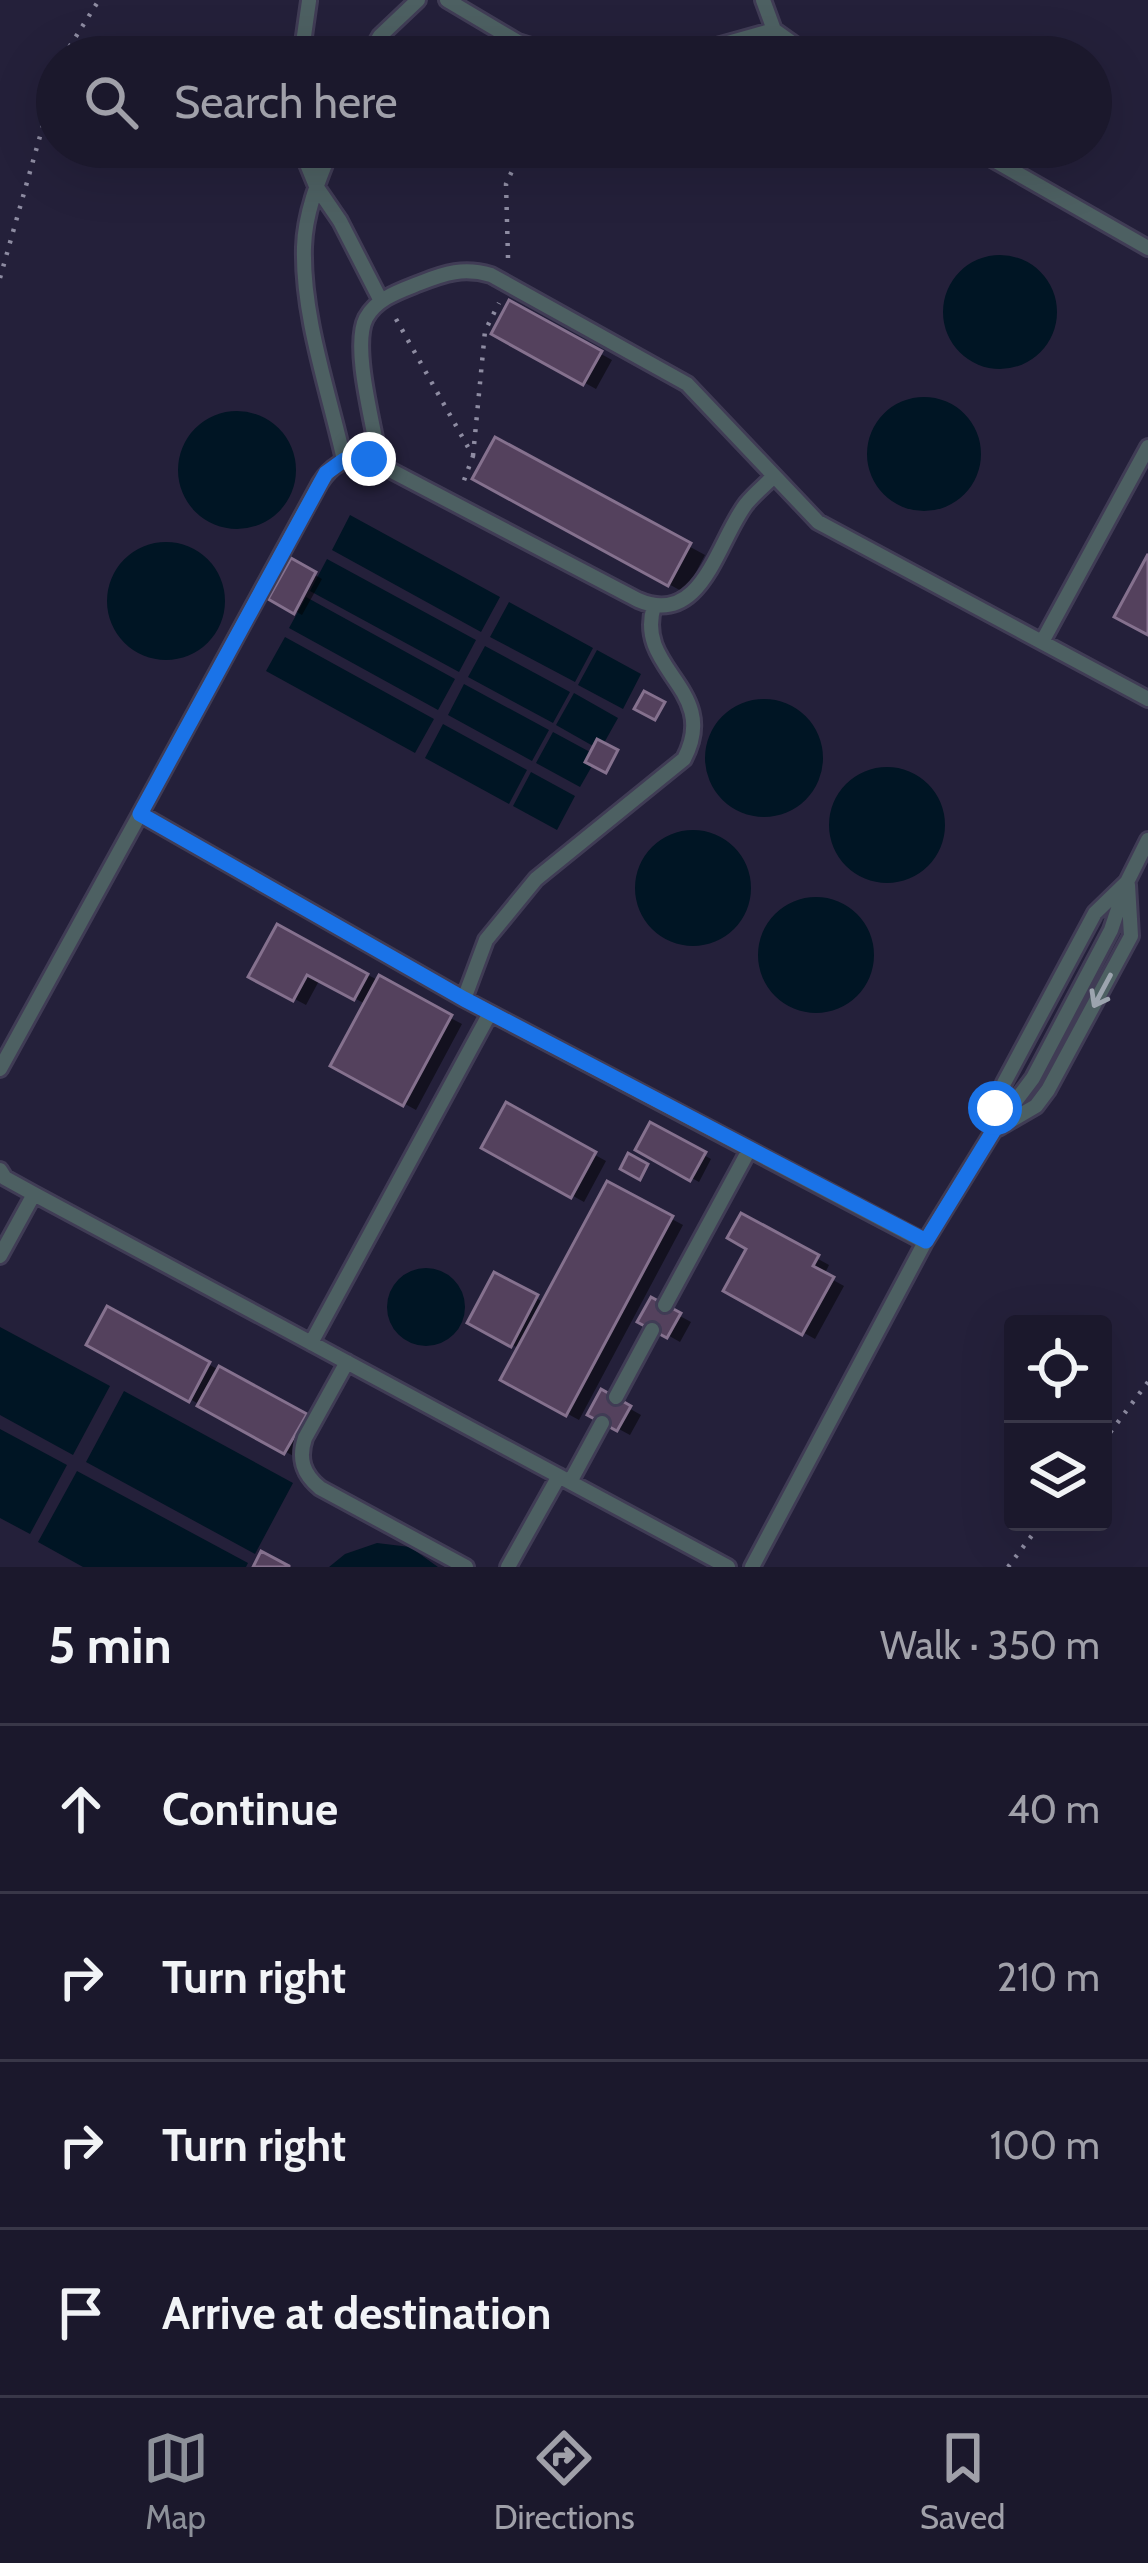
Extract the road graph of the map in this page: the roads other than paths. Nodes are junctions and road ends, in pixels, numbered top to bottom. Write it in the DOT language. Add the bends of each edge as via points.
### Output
graph roads {
  1 [pos="418,0"];
  2 [pos="447,0"];
  3 [pos="763,0"];
  4 [pos="309,1"];
  5 [pos="774,30"];
  6 [pos="304,36"];
  7 [pos="380,36"];
  8 [pos="508,36"];
  9 [pos="753,36"];
  10 [pos="782,36"];
  11 [pos="309,168"];
  12 [pos="323,168"];
  13 [pos="1007,168"];
  14 [pos="316,186"];
  15 [pos="1148,248"];
  16 [pos="381,301"];
  17 [pos="1148,447"];
  18 [pos="344,460"];
  19 [pos="380,464"];
  20 [pos="773,477"];
  21 [pos="654,606"];
  22 [pos="1042,642"];
  23 [pos="1146,694"];
  24 [pos="140,814"];
  25 [pos="1148,840"];
  26 [pos="1127,882"];
  27 [pos="464,999"];
  28 [pos="490,1013"];
  29 [pos="0,1070"];
  30 [pos="994,1130"];
  31 [pos="749,1150"];
  32 [pos="0,1170"];
  33 [pos="34,1194"];
  34 [pos="926,1241"];
  35 [pos="0,1256"];
  36 [pos="665,1305"];
  37 [pos="652,1330"];
  38 [pos="311,1342"];
  39 [pos="347,1362"];
  40 [pos="616,1397"];
  41 [pos="602,1423"];
  42 [pos="565,1479"];
  43 [pos="466,1567"];
  44 [pos="508,1567"];
  45 [pos="728,1567"];
  46 [pos="752,1567"];
  1 -- 7 [label="lane"];
  2 -- 8 [label="lane"];
  3 -- 5 [label="lane"];
  4 -- 6 [label="lane"];
  5 -- 9 [label="lane"];
  5 -- 10 [label="lane"];
  11 -- 14 [label="lane"];
  12 -- 14 [label="lane"];
  13 -- 15 [label="lane"];
  14 -- 16 [label="lane"];
  14 -- 18 [label="lane" via="304,250"];
  16 -- 19 [label="lane" via="361,333"];
  16 -- 20 [label="lane" via="452,271 491,274 687,384"];
  17 -- 22 [label="lane"];
  18 -- 19 [label="lane"];
  18 -- 24 [label="lane" via="320,483"];
  19 -- 21 [label="lane"];
  20 -- 21 [label="lane" via="746,505 693,595"];
  20 -- 22 [label="lane" via="818,522"];
  21 -- 27 [label="lane" via="652,639 691,703 693,741 684,758 536,879 486,940"];
  22 -- 23 [label="lane"];
  24 -- 27 [label="lane"];
  24 -- 29 [label="lane"];
  25 -- 26 [label="lane"];
  26 -- 30 [label="lane" via="1111,930 1033,1078"];
  26 -- 30 [label="lane" via="1095,913 1004,1083"];
  27 -- 28 [label="lane"];
  28 -- 31 [label="lane"];
  28 -- 38 [label="lane"];
  30 -- 34 [label="lane"];
  31 -- 34 [label="lane"];
  31 -- 36 [label="lane"];
  32 -- 33 [label="lane"];
  33 -- 35 [label="lane"];
  33 -- 38 [label="lane"];
  34 -- 46 [label="lane"];
  37 -- 40 [label="lane"];
  38 -- 39 [label="lane"];
  39 -- 42 [label="lane"];
  39 -- 43 [label="lane" via="305,1438 305,1472 320,1488"];
  41 -- 42 [label="lane"];
  42 -- 44 [label="lane"];
  42 -- 45 [label="lane"];
}
